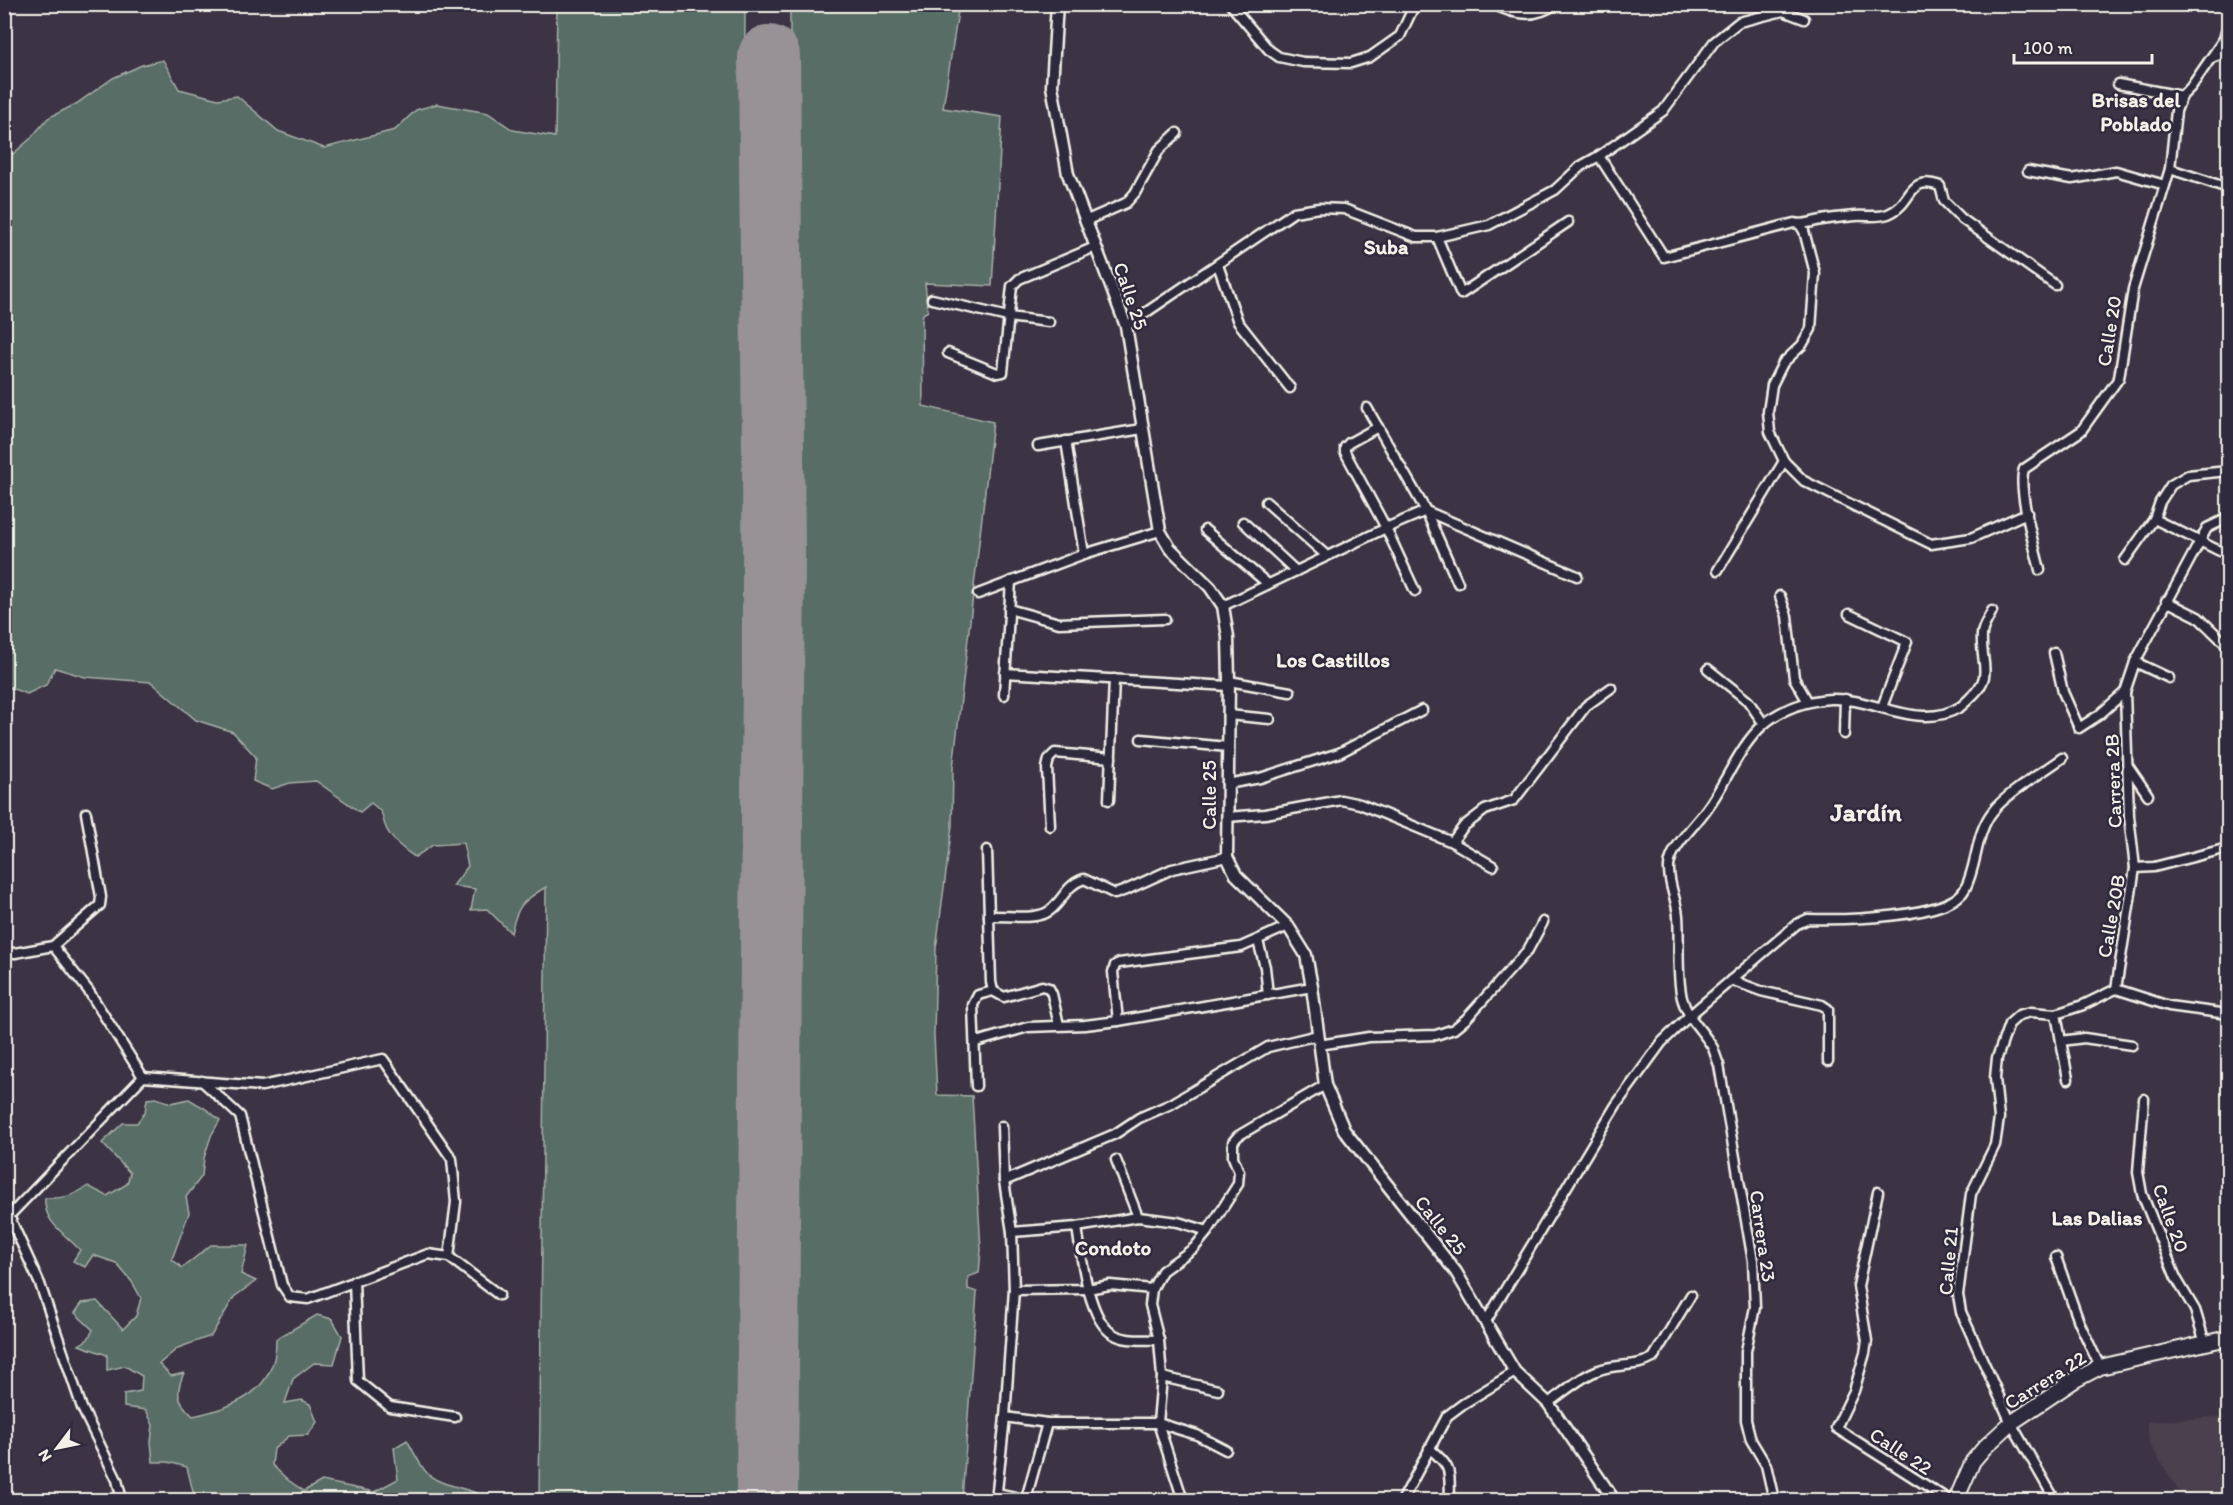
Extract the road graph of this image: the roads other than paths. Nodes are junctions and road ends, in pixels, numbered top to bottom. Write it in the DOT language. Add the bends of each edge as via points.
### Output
graph roads {
  1 [pos="1057,4"];
  2 [pos="1230,4"];
  3 [pos="1415,4"];
  4 [pos="1492,4"];
  5 [pos="1555,4"];
  6 [pos="2228,4"];
  7 [pos="2229,9"];
  8 [pos="1804,19"];
  9 [pos="2229,25"];
  10 [pos="2229,52"];
  11 [pos="2211,58"];
  12 [pos="2118,84"];
  13 [pos="2182,96"];
  14 [pos="1177,133"];
  15 [pos="1599,156"];
  16 [pos="2170,169"];
  17 [pos="2028,171"];
  18 [pos="2165,186"];
  19 [pos="2229,188"];
  20 [pos="1085,221"];
  21 [pos="1568,222"];
  22 [pos="1800,225"];
  23 [pos="1437,237"];
  24 [pos="1095,247"];
  25 [pos="1218,265"];
  26 [pos="2055,285"];
  27 [pos="932,300"];
  28 [pos="1008,317"];
  29 [pos="1049,322"];
  30 [pos="1126,326"];
  31 [pos="948,353"];
  32 [pos="1290,388"];
  33 [pos="1367,408"];
  34 [pos="1378,427"];
  35 [pos="1142,429"];
  36 [pos="1066,441"];
  37 [pos="1038,446"];
  38 [pos="1784,461"];
  39 [pos="2229,471"];
  40 [pos="1266,502"];
  41 [pos="1426,512"];
  42 [pos="2027,513"];
  43 [pos="2154,519"];
  44 [pos="2224,520"];
  45 [pos="1243,522"];
  46 [pos="1386,528"];
  47 [pos="1205,530"];
  48 [pos="1160,531"];
  49 [pos="2199,541"];
  50 [pos="1084,554"];
  51 [pos="2229,555"];
  52 [pos="1328,556"];
  53 [pos="2125,560"];
  54 [pos="1718,570"];
  55 [pos="2040,570"];
  56 [pos="1296,571"];
  57 [pos="1577,576"];
  58 [pos="1011,581"];
  59 [pos="1458,583"];
  60 [pos="1268,584"];
  61 [pos="1415,591"];
  62 [pos="978,594"];
  63 [pos="1780,596"];
  64 [pos="2166,601"];
  65 [pos="1222,606"];
  66 [pos="1009,609"];
  67 [pos="1992,610"];
  68 [pos="1849,614"];
  69 [pos="1165,620"];
  70 [pos="2229,646"];
  71 [pos="2054,653"];
  72 [pos="2135,662"];
  73 [pos="1708,669"];
  74 [pos="1005,673"];
  75 [pos="2169,678"];
  76 [pos="1114,679"];
  77 [pos="1229,684"];
  78 [pos="1611,688"];
  79 [pos="1290,692"];
  80 [pos="2125,692"];
  81 [pos="1004,695"];
  82 [pos="1845,699"];
  83 [pos="1808,702"];
  84 [pos="1882,706"];
  85 [pos="1422,710"];
  86 [pos="1228,715"];
  87 [pos="1270,719"];
  88 [pos="1764,724"];
  89 [pos="1844,734"];
  90 [pos="1141,740"];
  91 [pos="1228,747"];
  92 [pos="1111,758"];
  93 [pos="2062,758"];
  94 [pos="2128,766"];
  95 [pos="1227,784"];
  96 [pos="2148,795"];
  97 [pos="1109,800"];
  98 [pos="86,813"];
  99 [pos="1227,817"];
  100 [pos="1050,826"];
  101 [pos="1452,842"];
  102 [pos="2229,848"];
  103 [pos="987,850"];
  104 [pos="1227,856"];
  105 [pos="1493,866"];
  106 [pos="2136,868"];
  107 [pos="990,916"];
  108 [pos="1543,922"];
  109 [pos="1288,927"];
  110 [pos="1258,941"];
  111 [pos="53,946"];
  112 [pos="4,952"];
  113 [pos="1731,980"];
  114 [pos="1312,987"];
  115 [pos="2116,989"];
  116 [pos="993,991"];
  117 [pos="1268,995"];
  118 [pos="2056,1014"];
  119 [pos="2229,1014"];
  120 [pos="1689,1016"];
  121 [pos="1118,1021"];
  122 [pos="1059,1025"];
  123 [pos="1318,1040"];
  124 [pos="2061,1041"];
  125 [pos="976,1042"];
  126 [pos="2132,1045"];
  127 [pos="1828,1061"];
  128 [pos="143,1077"];
  129 [pos="2068,1079"];
  130 [pos="201,1080"];
  131 [pos="1324,1085"];
  132 [pos="976,1086"];
  133 [pos="2144,1099"];
  134 [pos="1002,1126"];
  135 [pos="1116,1160"];
  136 [pos="1004,1181"];
  137 [pos="1878,1192"];
  138 [pos="1138,1216"];
  139 [pos="7,1217"];
  140 [pos="1077,1227"];
  141 [pos="1208,1231"];
  142 [pos="1012,1232"];
  143 [pos="449,1257"];
  144 [pos="2056,1257"];
  145 [pos="354,1281"];
  146 [pos="1087,1289"];
  147 [pos="1152,1289"];
  148 [pos="1014,1290"];
  149 [pos="499,1295"];
  150 [pos="1691,1295"];
  151 [pos="1485,1323"];
  152 [pos="2229,1338"];
  153 [pos="1159,1340"];
  154 [pos="2205,1343"];
  155 [pos="2100,1367"];
  156 [pos="1515,1372"];
  157 [pos="1162,1377"];
  158 [pos="1218,1390"];
  159 [pos="1548,1403"];
  160 [pos="455,1417"];
  161 [pos="1005,1417"];
  162 [pos="1158,1423"];
  163 [pos="2011,1423"];
  164 [pos="1047,1424"];
  165 [pos="1429,1448"];
  166 [pos="1226,1450"];
  167 [pos="997,1497"];
  168 [pos="1402,1499"];
  169 [pos="122,1500"];
  170 [pos="1028,1500"];
  171 [pos="1178,1500"];
  172 [pos="1450,1500"];
  173 [pos="1614,1500"];
  174 [pos="1774,1500"];
  175 [pos="1949,1500"];
  176 [pos="1956,1500"];
  177 [pos="2055,1500"];
  1 -- 20 [label="street, Calle 25" via="1052,86 1068,174"];
  2 -- 3 [label="street" via="1279,57 1351,63 1370,57 1400,36"];
  4 -- 5 [label="street" via="1525,15"];
  6 -- 7 [label="street"];
  8 -- 15 [label="street" via="1783,11 1739,22 1714,42 1663,111"];
  9 -- 11 [label="street"];
  10 -- 11 [label="street"];
  11 -- 13 [label="street"];
  12 -- 13 [label="street"];
  13 -- 16 [label="street, Calle 20" via="2176,111"];
  14 -- 20 [label="street" via="1159,150 1126,203"];
  15 -- 22 [label="street" via="1664,257 1794,223"];
  15 -- 23 [label="street" via="1581,166 1555,190 1489,225"];
  16 -- 18 [label="street, Calle 20"];
  16 -- 19 [label="street"];
  17 -- 18 [label="street" via="2072,179 2116,171"];
  18 -- 42 [label="street, Calle 20" via="2133,289 2119,378 2081,431 2024,469"];
  20 -- 24 [label="street, Calle 25"];
  21 -- 23 [label="street" via="1461,294"];
  22 -- 26 [label="street" via="1815,220 1888,214 1900,207 1918,184 1928,182 1940,186 1944,201 1962,219"];
  22 -- 38 [label="street" via="1815,273 1811,329 1802,345 1783,363 1772,385 1768,412 1770,432"];
  23 -- 25 [label="street" via="1416,237 1344,209 1319,208 1294,212"];
  24 -- 28 [label="street" via="1015,282"];
  24 -- 30 [label="street, Calle 25"];
  25 -- 30 [label="street"];
  25 -- 32 [label="street" via="1238,322"];
  27 -- 28 [label="street"];
  28 -- 29 [label="street"];
  28 -- 31 [label="street" via="1001,373"];
  30 -- 35 [label="street, Calle 25"];
  33 -- 34 [label="street"];
  34 -- 41 [label="street"];
  34 -- 46 [label="street" via="1349,443 1345,452"];
  35 -- 36 [label="street"];
  35 -- 48 [label="street, Calle 25"];
  36 -- 37 [label="street"];
  36 -- 50 [label="street"];
  38 -- 42 [label="street" via="1804,481 1931,544 1971,538"];
  38 -- 54 [label="street"];
  39 -- 43 [label="street" via="2188,475 2171,485"];
  40 -- 52 [label="street"];
  41 -- 46 [label="street"];
  41 -- 57 [label="street"];
  41 -- 59 [label="street"];
  42 -- 55 [label="street, Calle 20"];
  43 -- 49 [label="street"];
  43 -- 53 [label="street"];
  44 -- 49 [label="street" via="2206,528"];
  45 -- 56 [label="street"];
  46 -- 52 [label="street"];
  46 -- 61 [label="street"];
  47 -- 60 [label="street"];
  48 -- 50 [label="street"];
  48 -- 65 [label="street, Calle 25" via="1170,548 1210,587"];
  49 -- 51 [label="street"];
  49 -- 64 [label="street"];
  50 -- 58 [label="street"];
  52 -- 56 [label="street"];
  56 -- 60 [label="street"];
  58 -- 62 [label="street"];
  58 -- 66 [label="street"];
  60 -- 65 [label="street"];
  63 -- 83 [label="street" via="1787,616 1794,678"];
  64 -- 70 [label="street" via="2198,617"];
  64 -- 72 [label="street"];
  65 -- 77 [label="street, Calle 25" via="1228,637"];
  66 -- 69 [label="street" via="1059,623"];
  66 -- 74 [label="street"];
  67 -- 84 [label="street" via="1982,633 1986,675 1980,689 1960,707 1938,715 1908,715"];
  68 -- 84 [label="street" via="1907,642"];
  71 -- 80 [label="street" via="2063,692 2079,728"];
  72 -- 75 [label="street"];
  72 -- 80 [label="street"];
  73 -- 88 [label="street" via="1748,701"];
  74 -- 76 [label="street"];
  74 -- 81 [label="street"];
  76 -- 77 [label="street"];
  76 -- 92 [label="street"];
  77 -- 79 [label="street"];
  77 -- 86 [label="street, Calle 25"];
  78 -- 101 [label="street" via="1586,706 1514,800 1485,810 1464,826"];
  80 -- 94 [label="street, Carrera 2B"];
  82 -- 83 [label="street"];
  82 -- 84 [label="street"];
  82 -- 89 [label="street"];
  83 -- 88 [label="street"];
  85 -- 95 [label="street" via="1339,753 1260,778"];
  86 -- 87 [label="street"];
  86 -- 91 [label="street, Calle 25"];
  88 -- 120 [label="street" via="1673,853 1669,865 1678,914 1682,999"];
  90 -- 91 [label="street"];
  91 -- 95 [label="street, Calle 25"];
  92 -- 97 [label="street"];
  92 -- 100 [label="street" via="1055,753 1049,759"];
  93 -- 113 [label="street" via="1994,810 1984,824 1965,889 1959,897 1903,915 1808,919"];
  94 -- 96 [label="street"];
  94 -- 106 [label="street, Carrera 2B"];
  95 -- 99 [label="street, Calle 25"];
  98 -- 111 [label="street" via="102,897 100,905"];
  99 -- 101 [label="street" via="1341,801 1360,804"];
  99 -- 104 [label="street, Calle 25"];
  101 -- 105 [label="street"];
  102 -- 106 [label="street, Calle 20B"];
  103 -- 107 [label="street"];
  104 -- 107 [label="street" via="1172,868 1115,894 1084,879 1073,883 1047,912"];
  104 -- 109 [label="street, Calle 25" via="1236,875"];
  106 -- 115 [label="street, Calle 20B"];
  107 -- 116 [label="street"];
  108 -- 123 [label="street" via="1528,950 1454,1029 1436,1035"];
  109 -- 110 [label="street"];
  109 -- 114 [label="street, Calle 25" via="1306,955"];
  110 -- 117 [label="street"];
  110 -- 121 [label="street" via="1241,947 1115,965"];
  111 -- 112 [label="street"];
  111 -- 128 [label="street" via="88,990"];
  113 -- 120 [label="street"];
  113 -- 127 [label="street" via="1828,1009"];
  114 -- 117 [label="street"];
  114 -- 123 [label="street, Calle 25"];
  115 -- 118 [label="street"];
  115 -- 119 [label="street" via="2169,1006"];
  116 -- 122 [label="street" via="1004,997 1042,986 1049,988"];
  116 -- 125 [label="street" via="974,1000"];
  117 -- 121 [label="street"];
  118 -- 124 [label="street"];
  118 -- 163 [label="street, Calle 21" via="2019,1015 2009,1024 1997,1058 1999,1118 1995,1144 1971,1194 1958,1295"];
  120 -- 151 [label="street" via="1662,1042 1616,1105"];
  120 -- 174 [label="street, Carrera 23" via="1713,1048 1719,1065 1753,1261 1755,1307 1746,1351 1746,1420 1751,1440 1766,1465"];
  121 -- 122 [label="street"];
  122 -- 125 [label="street" via="1028,1027"];
  123 -- 131 [label="street, Calle 25"];
  123 -- 136 [label="street" via="1268,1047 1115,1134"];
  124 -- 126 [label="street" via="2084,1038"];
  124 -- 129 [label="street"];
  125 -- 132 [label="street"];
  128 -- 130 [label="street"];
  128 -- 139 [label="street"];
  130 -- 143 [label="street" via="262,1086 382,1059 452,1159 456,1202"];
  130 -- 145 [label="street" via="240,1116 282,1285 290,1297 308,1299"];
  131 -- 141 [label="street" via="1233,1142 1238,1184"];
  131 -- 151 [label="street, Calle 25" via="1344,1130 1456,1272"];
  133 -- 154 [label="street, Calle 20" via="2138,1172 2142,1194 2176,1278 2195,1310"];
  134 -- 136 [label="street"];
  135 -- 138 [label="street"];
  136 -- 142 [label="street"];
  137 -- 175 [label="street, Calle 22" via="1858,1286 1867,1341 1865,1353 1854,1391 1836,1428"];
  138 -- 140 [label="street"];
  138 -- 141 [label="street"];
  139 -- 169 [label="street" via="40,1284 82,1408 117,1480"];
  140 -- 142 [label="street"];
  140 -- 146 [label="street"];
  141 -- 147 [label="street" via="1194,1248 1162,1271"];
  142 -- 148 [label="street"];
  143 -- 145 [label="street" via="428,1254"];
  143 -- 149 [label="street"];
  144 -- 155 [label="street"];
  145 -- 160 [label="street" via="358,1381 390,1407"];
  146 -- 147 [label="street" via="1110,1285"];
  146 -- 148 [label="street"];
  146 -- 153 [label="street" via="1103,1325 1112,1334"];
  147 -- 153 [label="street" via="1150,1305"];
  148 -- 161 [label="street"];
  150 -- 159 [label="street" via="1653,1358 1643,1364 1597,1370"];
  151 -- 156 [label="street, Calle 25"];
  152 -- 154 [label="main road, Carrera 22"];
  153 -- 157 [label="street"];
  154 -- 155 [label="main road, Carrera 22"];
  155 -- 163 [label="main road, Carrera 22"];
  156 -- 159 [label="street, Calle 25"];
  156 -- 165 [label="street" via="1447,1416"];
  157 -- 158 [label="street"];
  157 -- 162 [label="street"];
  159 -- 173 [label="street, Calle 25"];
  161 -- 164 [label="street"];
  161 -- 167 [label="street"];
  162 -- 164 [label="street"];
  162 -- 166 [label="street" via="1197,1435"];
  162 -- 171 [label="street" via="1181,1494"];
  163 -- 176 [label="main road, Carrera 22" via="1973,1461"];
  163 -- 177 [label="street, Calle 21"];
  164 -- 170 [label="street"];
  165 -- 168 [label="street"];
  165 -- 172 [label="street" via="1445,1461"];
  167 -- 170 [label="street"];
}
